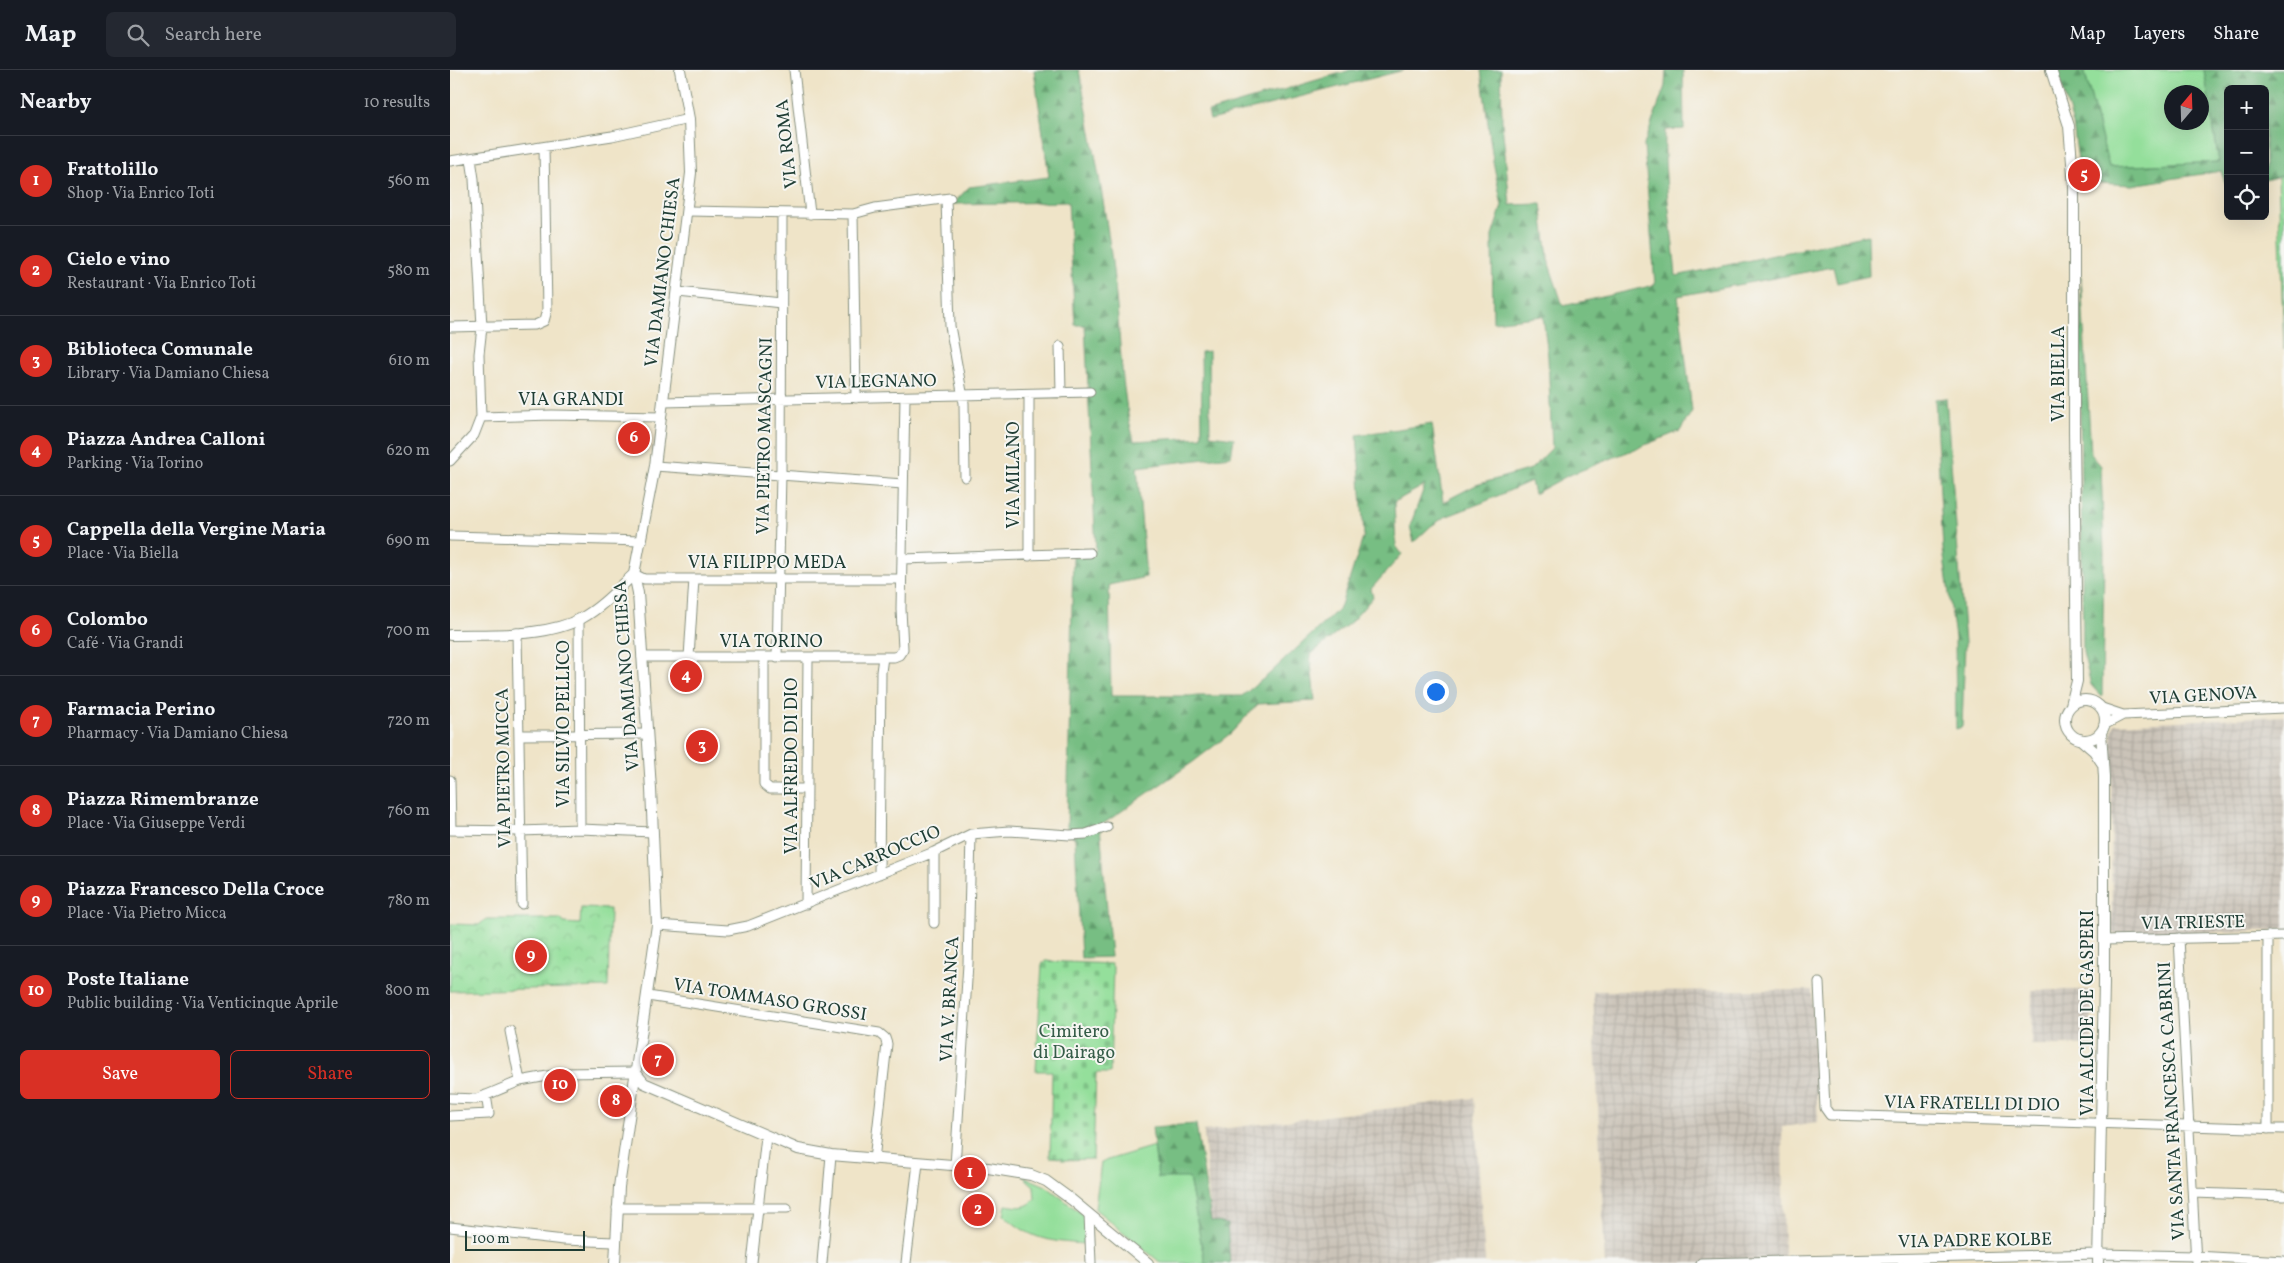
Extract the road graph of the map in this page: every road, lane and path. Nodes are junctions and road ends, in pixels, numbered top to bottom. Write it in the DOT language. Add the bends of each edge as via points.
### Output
graph roads {
  1 [pos="680,70"];
  2 [pos="794,70"];
  3 [pos="2051,70"];
  4 [pos="689,119"];
  5 [pos="544,147"];
  6 [pos="470,159"];
  7 [pos="450,160"];
  8 [pos="688,211"];
  9 [pos="782,214"];
  10 [pos="810,214"];
  11 [pos="853,214"];
  12 [pos="678,292"];
  13 [pos="781,303"];
  14 [pos="450,327"];
  15 [pos="482,327"];
  16 [pos="1060,346"];
  17 [pos="1090,392"];
  18 [pos="1061,393"];
  19 [pos="1029,394"];
  20 [pos="962,396"];
  21 [pos="905,397"];
  22 [pos="856,398"];
  23 [pos="780,400"];
  24 [pos="663,402"];
  25 [pos="481,417"];
  26 [pos="661,417"];
  27 [pos="450,461"];
  28 [pos="655,466"];
  29 [pos="780,474"];
  30 [pos="965,477"];
  31 [pos="903,484"];
  32 [pos="450,536"];
  33 [pos="642,540"];
  34 [pos="1090,553"];
  35 [pos="1029,556"];
  36 [pos="903,559"];
  37 [pos="634,574"];
  38 [pos="694,579"];
  39 [pos="778,579"];
  40 [pos="902,579"];
  41 [pos="579,620"];
  42 [pos="517,632"];
  43 [pos="450,635"];
  44 [pos="642,657"];
  45 [pos="689,657"];
  46 [pos="883,657"];
  47 [pos="764,658"];
  48 [pos="777,658"];
  49 [pos="808,658"];
  50 [pos="2077,681"];
  51 [pos="2089,700"];
  52 [pos="2071,705"];
  53 [pos="2102,708"];
  54 [pos="2284,708"];
  55 [pos="2123,715"];
  56 [pos="2103,728"];
  57 [pos="580,734"];
  58 [pos="647,734"];
  59 [pos="519,735"];
  60 [pos="2080,739"];
  61 [pos="2102,763"];
  62 [pos="450,780"];
  63 [pos="807,789"];
  64 [pos="1107,827"];
  65 [pos="580,829"];
  66 [pos="450,830"];
  67 [pos="520,831"];
  68 [pos="653,832"];
  69 [pos="971,834"];
  70 [pos="934,852"];
  71 [pos="879,874"];
  72 [pos="522,904"];
  73 [pos="806,904"];
  74 [pos="934,923"];
  75 [pos="657,925"];
  76 [pos="2268,936"];
  77 [pos="2284,936"];
  78 [pos="2179,938"];
  79 [pos="2104,940"];
  80 [pos="1819,983"];
  81 [pos="648,996"];
  82 [pos="510,1031"];
  83 [pos="635,1072"];
  84 [pos="520,1081"];
  85 [pos="486,1094"];
  86 [pos="450,1098"];
  87 [pos="450,1116"];
  88 [pos="2102,1123"];
  89 [pos="2189,1127"];
  90 [pos="2268,1129"];
  91 [pos="2284,1129"];
  92 [pos="766,1136"];
  93 [pos="831,1155"];
  94 [pos="874,1160"];
  95 [pos="918,1163"];
  96 [pos="955,1166"];
  97 [pos="2193,1193"];
  98 [pos="2284,1196"];
  99 [pos="617,1208"];
  100 [pos="758,1208"];
  101 [pos="787,1208"];
  102 [pos="1089,1214"];
  103 [pos="450,1227"];
  104 [pos="614,1242"];
  105 [pos="2099,1259"];
  106 [pos="2196,1260"];
  107 [pos="1835,1261"];
  108 [pos="2282,1262"];
  109 [pos="615,1263"];
  110 [pos="752,1263"];
  111 [pos="822,1263"];
  112 [pos="906,1263"];
  113 [pos="1091,1263"];
  114 [pos="1148,1263"];
  115 [pos="1701,1263"];
  1 -- 4 [label="street, VIA DAMIANO CHIESA"];
  2 -- 10 [label="street, VIA ROMA"];
  3 -- 50 [label="street, VIA BIELLA" via="2069,126 2074,187"];
  4 -- 5 [label="street"];
  4 -- 8 [label="street, VIA DAMIANO CHIESA" via="691,173"];
  5 -- 6 [label="street"];
  5 -- 15 [label="street" via="547,310 544,321 535,325"];
  6 -- 7 [label="street"];
  6 -- 15 [label="street" via="474,179"];
  8 -- 9 [label="street"];
  8 -- 12 [label="street, VIA DAMIANO CHIESA"];
  9 -- 10 [label="street"];
  9 -- 13 [label="street, VIA PIETRO MASCAGNI"];
  10 -- 11 [label="street"];
  11 -- 20 [label="street" via="874,208 948,199 950,326"];
  11 -- 22 [label="street"];
  12 -- 13 [label="street"];
  12 -- 24 [label="street, VIA DAMIANO CHIESA"];
  13 -- 23 [label="street, VIA PIETRO MASCAGNI"];
  14 -- 15 [label="street"];
  15 -- 25 [label="street" via="479,354"];
  16 -- 18 [label="street"];
  17 -- 18 [label="street, VIA LEGNANO"];
  18 -- 19 [label="street, VIA LEGNANO"];
  19 -- 20 [label="street, VIA LEGNANO"];
  19 -- 35 [label="street, VIA MILANO"];
  20 -- 21 [label="street, VIA LEGNANO"];
  20 -- 30 [label="street"];
  21 -- 22 [label="street, VIA LEGNANO"];
  21 -- 31 [label="street"];
  22 -- 23 [label="street, VIA LEGNANO"];
  23 -- 24 [label="street, VIA LEGNANO"];
  23 -- 29 [label="street, VIA PIETRO MASCAGNI"];
  24 -- 26 [label="street, VIA DAMIANO CHIESA"];
  25 -- 26 [label="street, VIA GRANDI"];
  25 -- 27 [label="street" via="474,435"];
  26 -- 28 [label="street, VIA DAMIANO CHIESA"];
  28 -- 29 [label="street"];
  28 -- 33 [label="street, VIA DAMIANO CHIESA"];
  29 -- 31 [label="street"];
  29 -- 39 [label="street, VIA PIETRO MASCAGNI"];
  31 -- 36 [label="street"];
  32 -- 33 [label="street"];
  33 -- 37 [label="street, VIA DAMIANO CHIESA"];
  34 -- 35 [label="street"];
  35 -- 36 [label="street"];
  36 -- 40 [label="street"];
  37 -- 38 [label="street, VIA FILIPPO MEDA" via="644,579"];
  37 -- 41 [label="street" via="606,601"];
  37 -- 44 [label="street, VIA DAMIANO CHIESA"];
  38 -- 39 [label="street, VIA FILIPPO MEDA"];
  38 -- 45 [label="street"];
  39 -- 40 [label="street, VIA FILIPPO MEDA"];
  39 -- 48 [label="street, VIA PIETRO MASCAGNI"];
  40 -- 46 [label="street, VIA TORINO" via="903,650 899,655"];
  41 -- 42 [label="street" via="547,630"];
  41 -- 57 [label="street, VIA SILVIO PELLICO"];
  42 -- 43 [label="street"];
  42 -- 59 [label="street, VIA PIETRO MICCA"];
  44 -- 45 [label="street, VIA TORINO"];
  44 -- 58 [label="street, VIA DAMIANO CHIESA"];
  45 -- 47 [label="street, VIA TORINO"];
  46 -- 49 [label="street, VIA TORINO"];
  46 -- 71 [label="street" via="880,672"];
  47 -- 48 [label="street, VIA TORINO"];
  47 -- 63 [label="street" via="764,784 770,789"];
  48 -- 49 [label="street, VIA TORINO"];
  49 -- 63 [label="street, VIA ALFREDO DI DIO"];
  50 -- 51 [label="street"];
  50 -- 52 [label="street, VIA BIELLA"];
  51 -- 52 [label="street"];
  51 -- 53 [label="street"];
  52 -- 60 [label="street" via="2066,715 2067,727"];
  53 -- 55 [label="street, VIA GENOVA"];
  53 -- 56 [label="street"];
  54 -- 55 [label="street, VIA GENOVA"];
  55 -- 56 [label="street, VIA GENOVA"];
  56 -- 60 [label="street" via="2092,738"];
  56 -- 61 [label="street, VIA ALCIDE DE GASPERI"];
  57 -- 58 [label="street"];
  57 -- 59 [label="street"];
  57 -- 65 [label="street, VIA SILVIO PELLICO"];
  58 -- 68 [label="street, VIA DAMIANO CHIESA"];
  59 -- 67 [label="street, VIA PIETRO MICCA"];
  60 -- 61 [label="street"];
  61 -- 79 [label="street, VIA ALCIDE DE GASPERI"];
  62 -- 66 [label="street"];
  63 -- 73 [label="street, VIA ALFREDO DI DIO"];
  64 -- 69 [label="street, VIA CARROCCIO" via="1070,835 1009,831"];
  65 -- 67 [label="street"];
  65 -- 68 [label="street"];
  66 -- 67 [label="street"];
  67 -- 72 [label="street, VIA PIETRO MICCA"];
  68 -- 75 [label="street, VIA DAMIANO CHIESA"];
  69 -- 70 [label="street, VIA CARROCCIO"];
  69 -- 96 [label="street, VIA V. BRANCA" via="968,964"];
  70 -- 71 [label="street, VIA CARROCCIO"];
  70 -- 74 [label="street"];
  71 -- 73 [label="street, VIA CARROCCIO"];
  73 -- 75 [label="street, VIA CARROCCIO" via="768,920 728,930"];
  75 -- 81 [label="street, VIA DAMIANO CHIESA"];
  76 -- 77 [label="street, VIA TRIESTE"];
  76 -- 78 [label="street, VIA TRIESTE"];
  76 -- 90 [label="street"];
  78 -- 79 [label="street, VIA TRIESTE"];
  78 -- 89 [label="street, VIA SANTA FRANCESCA CABRINI"];
  79 -- 88 [label="street, VIA ALCIDE DE GASPERI"];
  80 -- 88 [label="street, VIA FRATELLI DI DIO" via="1825,1108 1830,1115"];
  81 -- 83 [label="street, VIA DAMIANO CHIESA"];
  81 -- 94 [label="street, VIA TOMMASO GROSSI" via="879,1033 887,1044"];
  82 -- 84 [label="street"];
  83 -- 84 [label="street" via="564,1073"];
  83 -- 92 [label="street" via="644,1083"];
  83 -- 99 [label="street, VIA DAMIANO CHIESA"];
  84 -- 85 [label="street"];
  85 -- 86 [label="street" via="477,1099"];
  85 -- 87 [label="street" via="490,1114"];
  88 -- 89 [label="street, VIA FRATELLI DI DIO"];
  88 -- 105 [label="street, VIA ALCIDE DE GASPERI"];
  89 -- 90 [label="street, VIA FRATELLI DI DIO"];
  89 -- 97 [label="street, VIA SANTA FRANCESCA CABRINI"];
  90 -- 91 [label="street, VIA FRATELLI DI DIO"];
  92 -- 93 [label="street" via="798,1149"];
  92 -- 100 [label="street"];
  93 -- 94 [label="street"];
  93 -- 111 [label="street"];
  94 -- 95 [label="street"];
  95 -- 96 [label="street"];
  95 -- 112 [label="street"];
  96 -- 102 [label="street" via="1031,1175 1046,1181"];
  97 -- 98 [label="street"];
  97 -- 106 [label="street, VIA SANTA FRANCESCA CABRINI"];
  99 -- 100 [label="street"];
  99 -- 104 [label="street, VIA DAMIANO CHIESA"];
  100 -- 101 [label="street"];
  100 -- 110 [label="street"];
  102 -- 113 [label="street"];
  102 -- 114 [label="street"];
  103 -- 104 [label="street" via="564,1240"];
  104 -- 109 [label="street, VIA DAMIANO CHIESA"];
  105 -- 106 [label="street, VIA PADRE KOLBE"];
  105 -- 107 [label="street, VIA PADRE KOLBE"];
  106 -- 108 [label="street, VIA PADRE KOLBE"];
  107 -- 115 [label="street, VIA PADRE KOLBE"];
}
